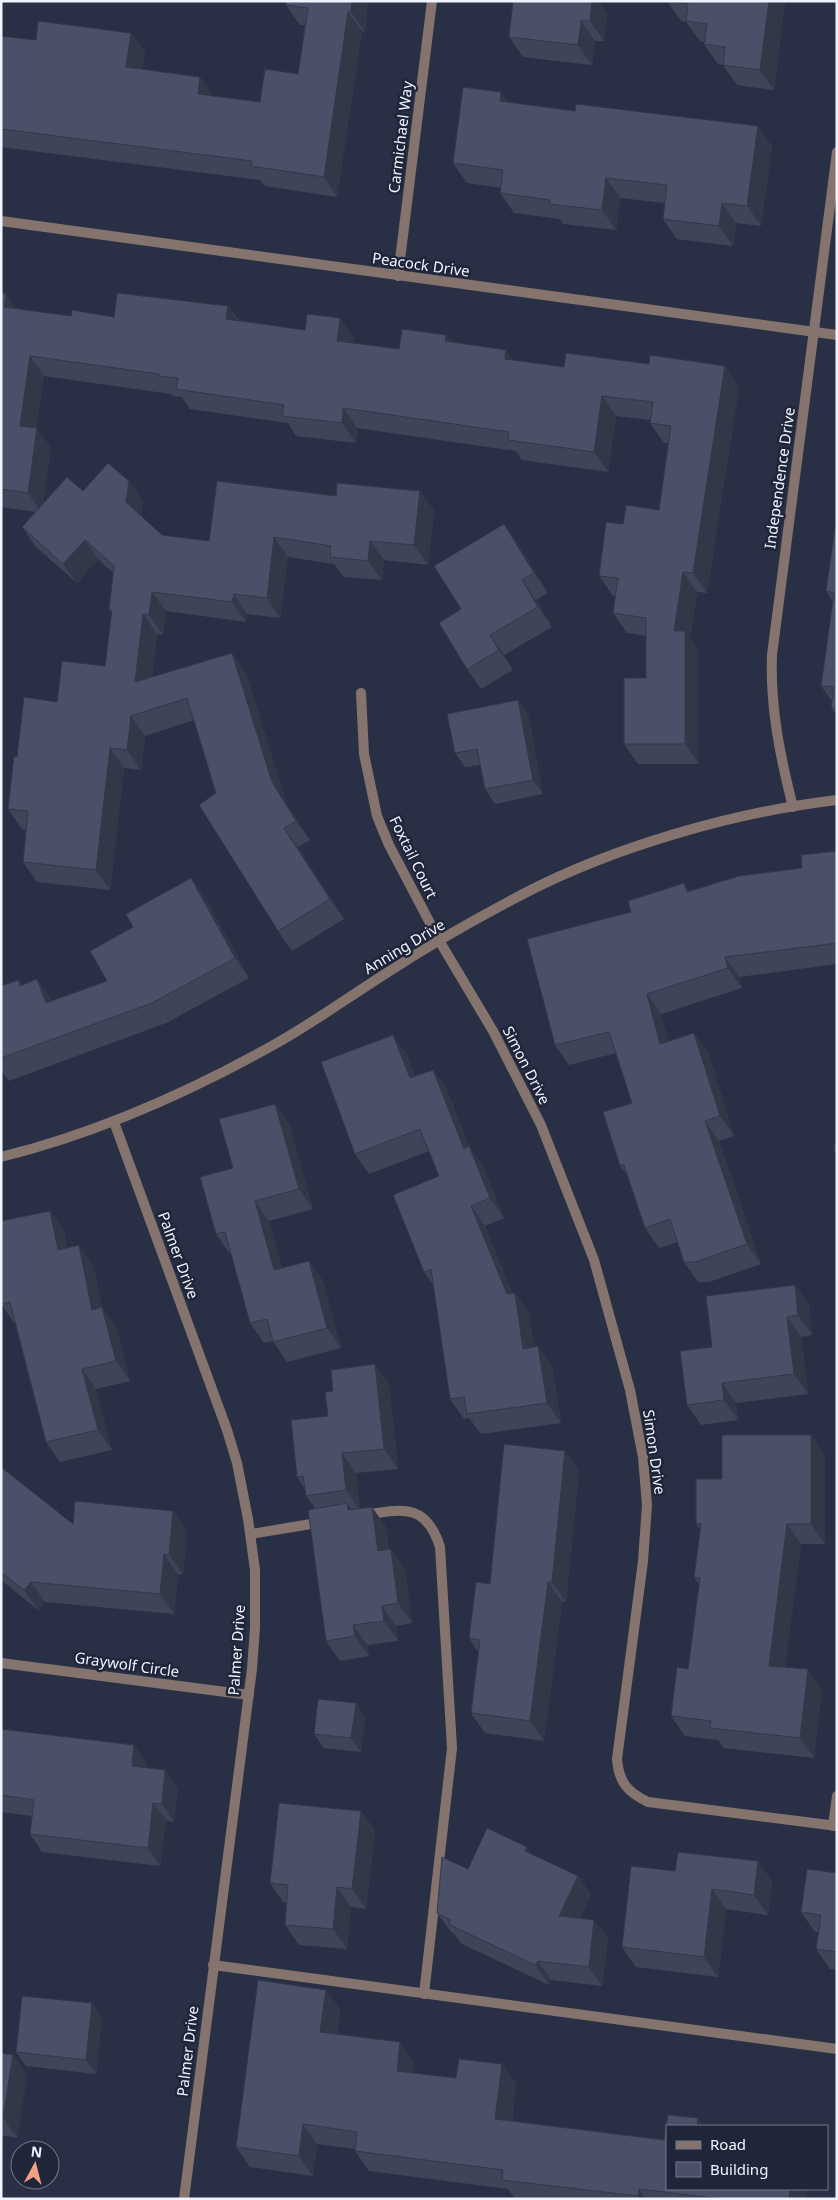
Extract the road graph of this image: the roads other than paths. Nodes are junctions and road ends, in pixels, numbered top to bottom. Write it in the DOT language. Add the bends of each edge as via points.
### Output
graph roads {
  1 [pos="432,1"];
  2 [pos="837,152"];
  3 [pos="1,221"];
  4 [pos="398,276"];
  5 [pos="814,332"];
  6 [pos="837,335"];
  7 [pos="360,693"];
  8 [pos="837,800"];
  9 [pos="793,806"];
  10 [pos="440,942"];
  11 [pos="114,1122"];
  12 [pos="1,1157"];
  13 [pos="356,1517"];
  14 [pos="336,1520"];
  15 [pos="251,1534"];
  16 [pos="1,1663"];
  17 [pos="249,1695"];
  18 [pos="837,1796"];
  19 [pos="835,1826"];
  20 [pos="213,1965"];
  21 [pos="424,1994"];
  22 [pos="837,2049"];
  23 [pos="184,2199"];
  1 -- 4 [label="street, Carmichael Way"];
  2 -- 5 [label="street, Independence Drive"];
  3 -- 4 [label="street, Peacock Drive"];
  4 -- 5 [label="street, Peacock Drive"];
  5 -- 6 [label="street, Peacock Drive"];
  5 -- 9 [label="street, Independence Drive" via="772,655 776,733"];
  7 -- 10 [label="street, Foxtail Court" via="364,754 377,816"];
  8 -- 9 [label="street, Anning Drive"];
  9 -- 10 [label="street, Anning Drive" via="670,836 584,867 526,893"];
  10 -- 11 [label="street, Anning Drive" via="277,1043"];
  10 -- 19 [label="street, Simon Drive" via="497,1039 556,1160 594,1260 636,1418 646,1480 646,1531 617,1759 618,1774 635,1796 648,1802"];
  11 -- 12 [label="street, Anning Drive"];
  11 -- 15 [label="street, Palmer Drive" via="230,1439 242,1481"];
  13 -- 21 [label="street" via="394,1511 412,1512 426,1519 435,1531 440,1547 452,1748"];
  14 -- 15 [label="street"];
  15 -- 17 [label="street, Palmer Drive" via="255,1622"];
  16 -- 17 [label="street, Graywolf Circle"];
  17 -- 20 [label="street, Palmer Drive"];
  18 -- 19 [label="street"];
  20 -- 21 [label="street"];
  20 -- 23 [label="street, Palmer Drive"];
  21 -- 22 [label="street"];
}
